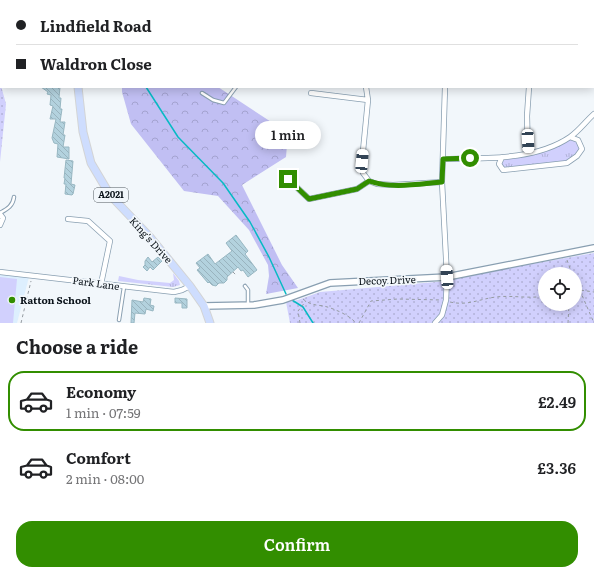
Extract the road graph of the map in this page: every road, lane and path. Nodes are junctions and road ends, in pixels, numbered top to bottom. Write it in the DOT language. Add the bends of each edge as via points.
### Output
graph roads {
  1 [pos="78,88"];
  2 [pos="235,88"];
  3 [pos="366,88"];
  4 [pos="445,88"];
  5 [pos="529,88"];
  6 [pos="202,93"];
  7 [pos="311,93"];
  8 [pos="368,100"];
  9 [pos="594,114"];
  10 [pos="570,137"];
  11 [pos="528,153"];
  12 [pos="502,157"];
  13 [pos="443,159"];
  14 [pos="288,179"];
  15 [pos="369,181"];
  16 [pos="442,182"];
  17 [pos="14,197"];
  18 [pos="0,214"];
  19 [pos="68,219"];
  20 [pos="0,225"];
  21 [pos="594,248"];
  22 [pos="565,254"];
  23 [pos="570,267"];
  24 [pos="0,272"];
  25 [pos="233,272"];
  26 [pos="33,275"];
  27 [pos="236,276"];
  28 [pos="447,277"];
  29 [pos="101,284"];
  30 [pos="190,286"];
  31 [pos="245,286"];
  32 [pos="124,287"];
  33 [pos="582,290"];
  34 [pos="594,292"];
  35 [pos="298,294"];
  36 [pos="582,296"];
  37 [pos="306,301"];
  38 [pos="248,305"];
  39 [pos="204,306"];
  40 [pos="569,311"];
  41 [pos="119,320"];
  42 [pos="21,323"];
  43 [pos="210,323"];
  44 [pos="300,323"];
  45 [pos="356,323"];
  46 [pos="435,323"];
  47 [pos="568,323"];
  48 [pos="594,323"];
  1 -- 30 [label="main road, King's Drive / A2021" via="83,132 91,163 110,195 150,237"];
  2 -- 6 [label="lane" via="224,103"];
  3 -- 8 [label="street"];
  4 -- 13 [label="street"];
  5 -- 11 [label="street"];
  7 -- 8 [label="street"];
  8 -- 15 [label="street" via="362,161 363,173"];
  9 -- 10 [label="street"];
  10 -- 11 [label="street" via="550,148"];
  10 -- 12 [label="street" via="578,140 582,149 567,163 503,170 498,164"];
  11 -- 12 [label="street"];
  12 -- 13 [label="street"];
  13 -- 16 [label="street"];
  14 -- 15 [label="street" via="309,199 357,189"];
  15 -- 16 [label="street" via="393,185"];
  16 -- 28 [label="street"];
  17 -- 18 [label="lane" via="10,207"];
  18 -- 20 [label="street" via="3,218"];
  19 -- 29 [label="street" via="88,221 110,241"];
  21 -- 22 [label="street, Decoy Drive"];
  22 -- 23 [label="path"];
  22 -- 28 [label="street, Decoy Drive"];
  24 -- 26 [label="street, Park Lane"];
  25 -- 27 [label="path"];
  26 -- 29 [label="street, Park Lane"];
  26 -- 42 [label="path"];
  28 -- 35 [label="street, Decoy Drive" via="330,283"];
  28 -- 46 [label="street" via="446,300 442,315"];
  29 -- 32 [label="street, Park Lane"];
  30 -- 32 [label="street, Park Lane" via="174,292"];
  30 -- 39 [label="main road, King's Drive / A2021"];
  31 -- 38 [label="lane" via="248,290"];
  32 -- 41 [label="lane"];
  33 -- 34 [label="path"];
  35 -- 37 [label="path"];
  35 -- 38 [label="street, Decoy Drive" via="283,300"];
  36 -- 48 [label="path"];
  37 -- 44 [label="path" via="299,310"];
  37 -- 45 [label="path" via="316,306 325,306 352,318"];
  38 -- 39 [label="street, Decoy Drive"];
  39 -- 43 [label="main road, King's Drive / A2021"];
  40 -- 47 [label="path"];
}
